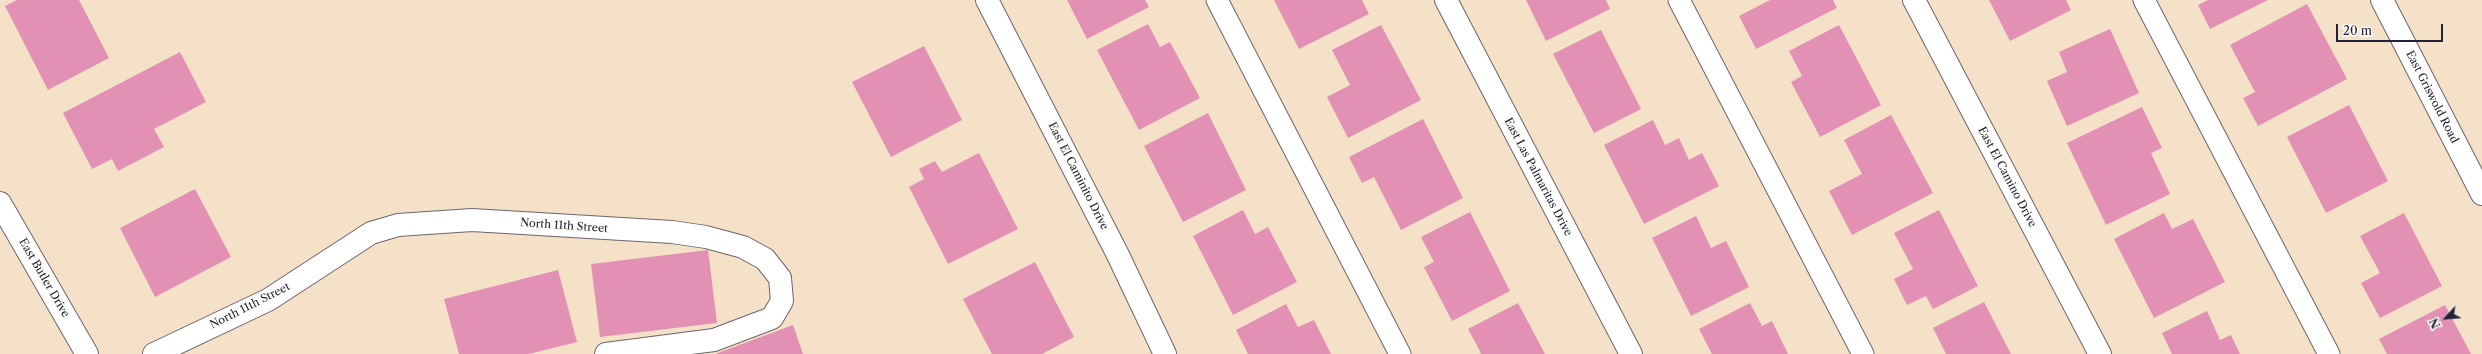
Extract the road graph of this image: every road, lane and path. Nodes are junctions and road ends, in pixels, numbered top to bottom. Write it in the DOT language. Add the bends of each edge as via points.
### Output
graph roads {
  1 [pos="987,0"];
  2 [pos="1217,0"];
  3 [pos="1446,0"];
  4 [pos="1679,0"];
  5 [pos="1914,0"];
  6 [pos="2144,0"];
  7 [pos="2383,0"];
  8 [pos="2482,194"];
  9 [pos="0,203"];
  10 [pos="87,354"];
  11 [pos="154,354"];
  12 [pos="606,354"];
  13 [pos="1165,354"];
  14 [pos="1400,354"];
  15 [pos="1631,354"];
  16 [pos="1862,354"];
  17 [pos="2100,354"];
  18 [pos="2329,354"];
  1 -- 13 [label="street, East El Caminito Drive" via="1114,246"];
  2 -- 14 [label="lane"];
  3 -- 15 [label="street, East Las Palmaritas Drive"];
  4 -- 16 [label="lane"];
  5 -- 17 [label="street, East El Camino Drive"];
  6 -- 18 [label="lane"];
  7 -- 8 [label="street, East Griswold Road"];
  9 -- 10 [label="street, East Butler Drive"];
  11 -- 12 [label="street, North 11th Street" via="268,300 371,232 398,225 472,220 672,232 706,237 743,247 764,259 780,278 782,301 772,318 714,340"];
}
